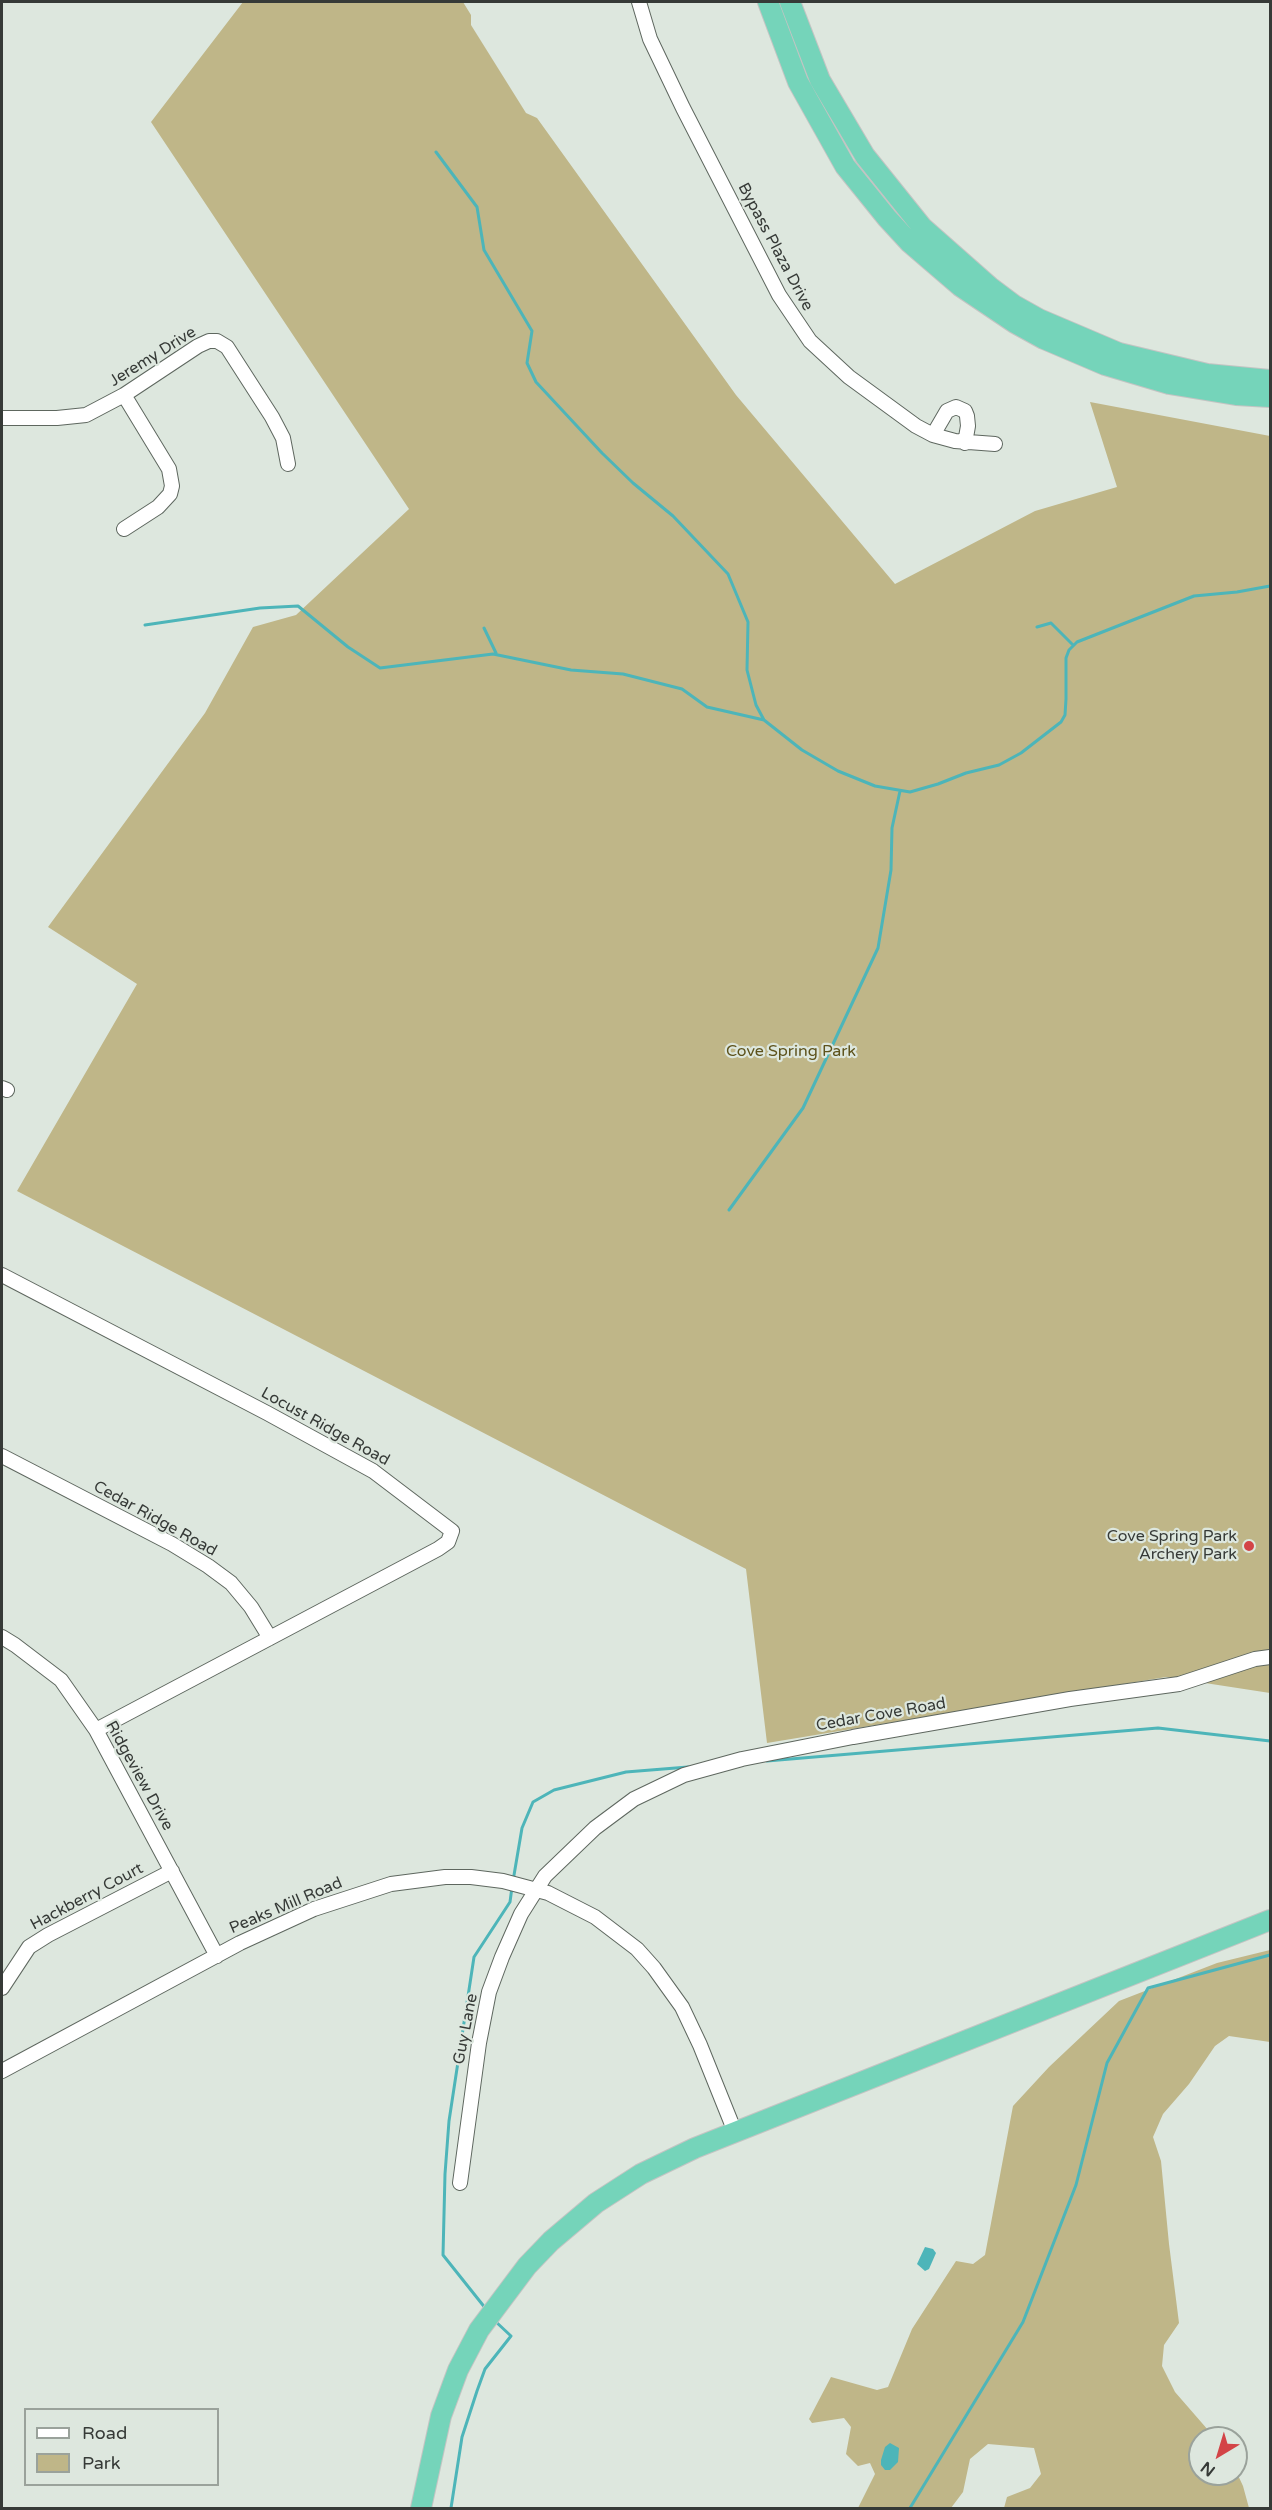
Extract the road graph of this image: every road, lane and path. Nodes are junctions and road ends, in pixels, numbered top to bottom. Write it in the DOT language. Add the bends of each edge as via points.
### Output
graph roads {
  1 [pos="639,2"];
  2 [pos="768,2"];
  3 [pos="790,2"];
  4 [pos="1270,380"];
  5 [pos="124,394"];
  6 [pos="1270,397"];
  7 [pos="2,418"];
  8 [pos="933,435"];
  9 [pos="964,443"];
  10 [pos="995,444"];
  11 [pos="288,464"];
  12 [pos="124,529"];
  13 [pos="2,1275"];
  14 [pos="2,1456"];
  15 [pos="2,1637"];
  16 [pos="270,1638"];
  17 [pos="1270,1656"];
  18 [pos="96,1730"];
  19 [pos="172,1871"];
  20 [pos="535,1889"];
  21 [pos="1270,1920"];
  22 [pos="217,1956"];
  23 [pos="2,1988"];
  24 [pos="2,2071"];
  25 [pos="735,2132"];
  26 [pos="460,2183"];
  27 [pos="421,2508"];
  1 -- 8 [label="street, Bypass Plaza Drive" via="658,56 792,317 810,341 849,377 903,418"];
  2 -- 6 [label="highway" via="798,82 846,166 886,218 960,286 1015,324 1105,365 1169,384"];
  3 -- 4 [label="highway" via="820,80 865,156 922,227 990,287 1039,319 1119,353 1207,374"];
  5 -- 7 [label="street, Jeremy Drive" via="80,417"];
  5 -- 11 [label="street, Jeremy Drive" via="198,346 220,342 278,427"];
  5 -- 12 [label="street" via="169,469 172,486 158,507"];
  8 -- 9 [label="street, Bypass Plaza Drive"];
  8 -- 9 [label="street" via="947,411 956,407 967,416"];
  9 -- 10 [label="street, Bypass Plaza Drive"];
  13 -- 16 [label="street, Locust Ridge Road" via="373,1471 452,1531 448,1542 438,1549"];
  14 -- 16 [label="street, Cedar Ridge Road" via="208,1566 231,1583"];
  15 -- 18 [label="street, Ridgeview Drive" via="62,1680"];
  16 -- 18 [label="street, Locust Ridge Road"];
  17 -- 20 [label="street, Cedar Cove Road" via="1179,1684 819,1743 693,1772 649,1790 620,1809 573,1847"];
  18 -- 19 [label="street, Ridgeview Drive"];
  19 -- 22 [label="street, Ridgeview Drive"];
  19 -- 23 [label="street, Hackberry Court" via="29,1947"];
  20 -- 22 [label="street, Peaks Mill Road" via="471,1877 392,1884 314,1909"];
  20 -- 25 [label="street, Peaks Mill Road" via="595,1917 617,1932 654,1968 692,2027"];
  20 -- 26 [label="street, Guy Lane" via="489,1992"];
  21 -- 25 [label="highway"];
  22 -- 24 [label="street, Peaks Mill Road"];
  25 -- 27 [label="highway" via="662,2163 616,2189 569,2225 527,2266 492,2311 458,2370 438,2426"];
}
